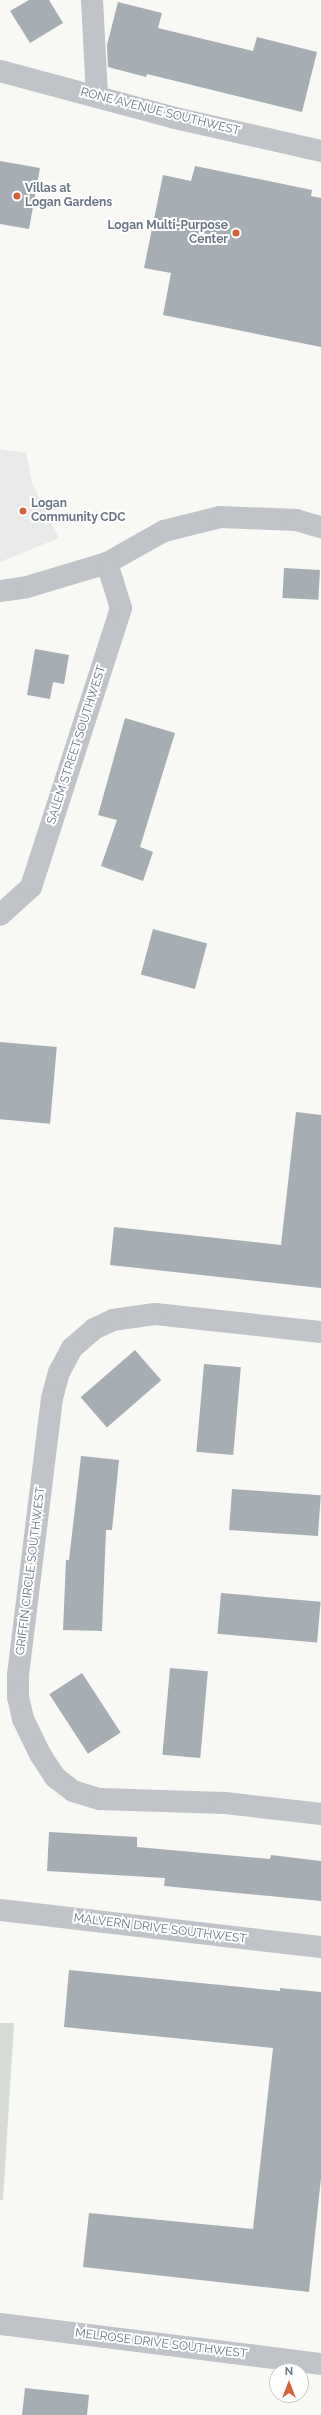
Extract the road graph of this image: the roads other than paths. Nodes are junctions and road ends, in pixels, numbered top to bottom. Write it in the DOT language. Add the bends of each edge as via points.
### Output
graph roads {
  1 [pos="92,0"];
  2 [pos="0,70"];
  3 [pos="97,96"];
  4 [pos="321,151"];
  5 [pos="321,527"];
  6 [pos="107,562"];
  7 [pos="0,591"];
  8 [pos="0,915"];
  9 [pos="321,1332"];
  10 [pos="321,1814"];
  11 [pos="0,1910"];
  12 [pos="321,1947"];
  13 [pos="0,2324"];
  14 [pos="321,2364"];
  1 -- 3 [label="street"];
  2 -- 3 [label="street, RONE AVENUE SOUTHWEST"];
  3 -- 4 [label="street, RONE AVENUE SOUTHWEST" via="175,118"];
  5 -- 6 [label="street" via="296,520 220,517 164,531"];
  6 -- 7 [label="street" via="27,587"];
  6 -- 8 [label="street, SALEM STREET SOUTHWEST" via="121,608 31,887"];
  9 -- 10 [label="street, GRIFFIN CIRCLE SOUTHWEST" via="155,1314 113,1320 94,1329 72,1348 59,1372 52,1398 18,1675 18,1696 23,1719 40,1754 55,1777 73,1791 100,1799 225,1803"];
  11 -- 12 [label="street, MALVERN DRIVE SOUTHWEST"];
  13 -- 14 [label="street, MELROSE DRIVE SOUTHWEST"];
}
